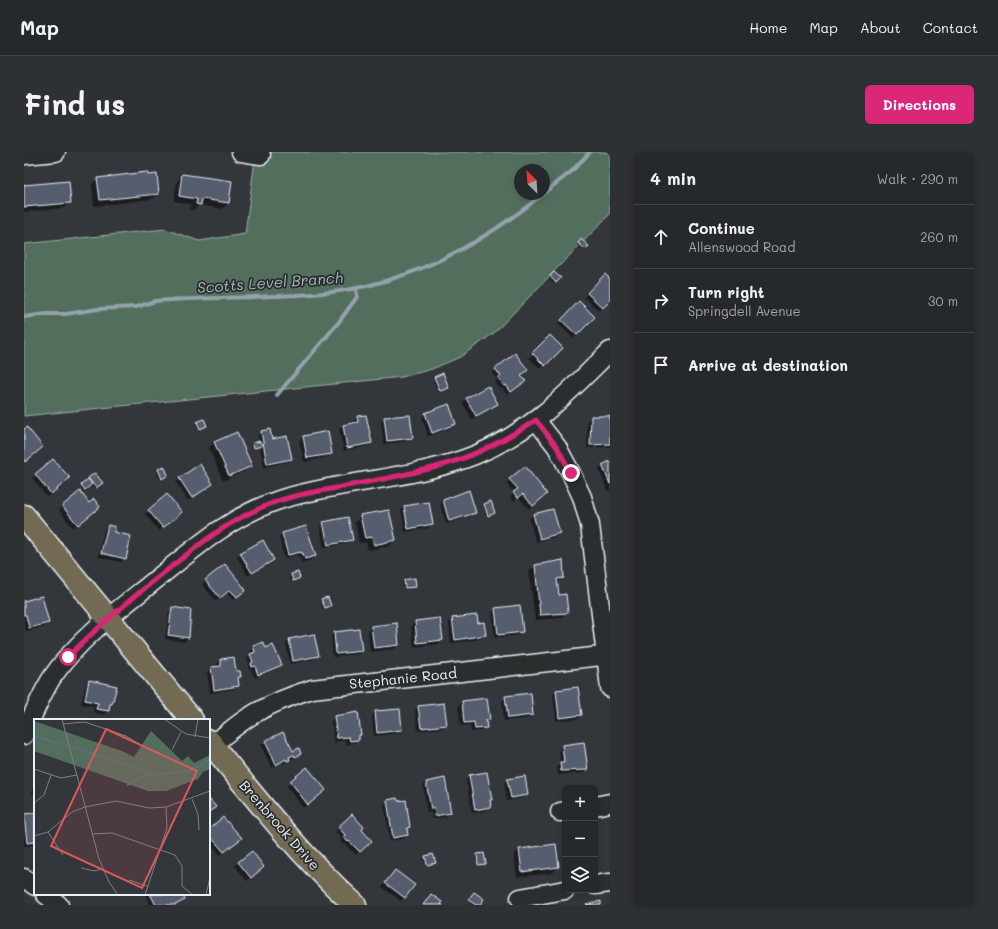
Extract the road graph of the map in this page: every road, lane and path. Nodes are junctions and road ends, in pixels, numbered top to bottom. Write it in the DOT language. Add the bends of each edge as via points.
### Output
graph roads {
  1 [pos="56,152"];
  2 [pos="241,152"];
  3 [pos="24,155"];
  4 [pos="261,155"];
  5 [pos="610,351"];
  6 [pos="536,420"];
  7 [pos="24,516"];
  8 [pos="108,618"];
  9 [pos="608,656"];
  10 [pos="610,688"];
  11 [pos="191,719"];
  12 [pos="24,735"];
  13 [pos="211,743"];
  14 [pos="610,803"];
  15 [pos="598,805"];
  16 [pos="24,878"];
  17 [pos="610,883"];
  18 [pos="34,885"];
  19 [pos="598,885"];
  20 [pos="562,891"];
  21 [pos="46,895"];
  22 [pos="520,898"];
  23 [pos="351,904"];
  24 [pos="59,905"];
  1 -- 3 [label="street"];
  2 -- 4 [label="street"];
  5 -- 6 [label="street" via="565,397"];
  6 -- 8 [label="street" via="496,444 446,464 312,492 256,509 209,537"];
  6 -- 9 [label="street" via="557,447 582,497 590,525"];
  7 -- 8 [label="main road"];
  8 -- 11 [label="main road"];
  8 -- 12 [label="street" via="68,657 53,677"];
  9 -- 10 [label="street"];
  9 -- 13 [label="street, Stephanie Road" via="312,689 270,705"];
  13 -- 23 [label="main road, Brenbrook Drive" via="304,854"];
  14 -- 15 [label="street"];
  16 -- 18 [label="street"];
  17 -- 19 [label="street"];
  20 -- 22 [label="street"];
  21 -- 24 [label="street"];
}
